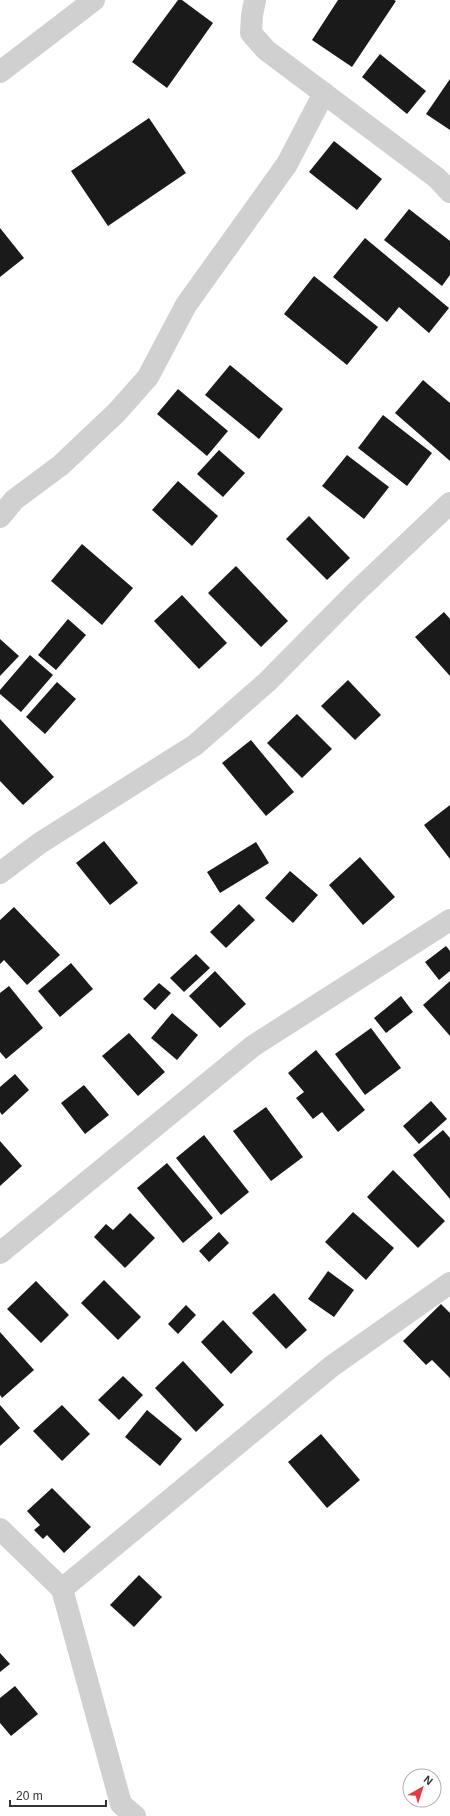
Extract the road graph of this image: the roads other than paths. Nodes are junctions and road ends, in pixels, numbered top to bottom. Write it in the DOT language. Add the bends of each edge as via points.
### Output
graph roads {
  1 [pos="94,0"];
  2 [pos="255,0"];
  3 [pos="0,72"];
  4 [pos="324,93"];
  5 [pos="450,192"];
  6 [pos="450,503"];
  7 [pos="0,517"];
  8 [pos="0,873"];
  9 [pos="450,920"];
  10 [pos="0,1253"];
  11 [pos="450,1283"];
  12 [pos="0,1529"];
  13 [pos="62,1589"];
  14 [pos="135,1816"];
  1 -- 3 [label="street"];
  2 -- 4 [label="street" via="251,33 266,50"];
  4 -- 5 [label="street" via="437,178"];
  4 -- 7 [label="street" via="287,164 186,304 148,377 117,412 62,465 14,500"];
  6 -- 8 [label="street" via="354,594 267,682 195,745 40,843"];
  9 -- 10 [label="street" via="253,1046"];
  11 -- 13 [label="street" via="332,1366"];
  12 -- 13 [label="street"];
  13 -- 14 [label="street" via="121,1804"];
}
